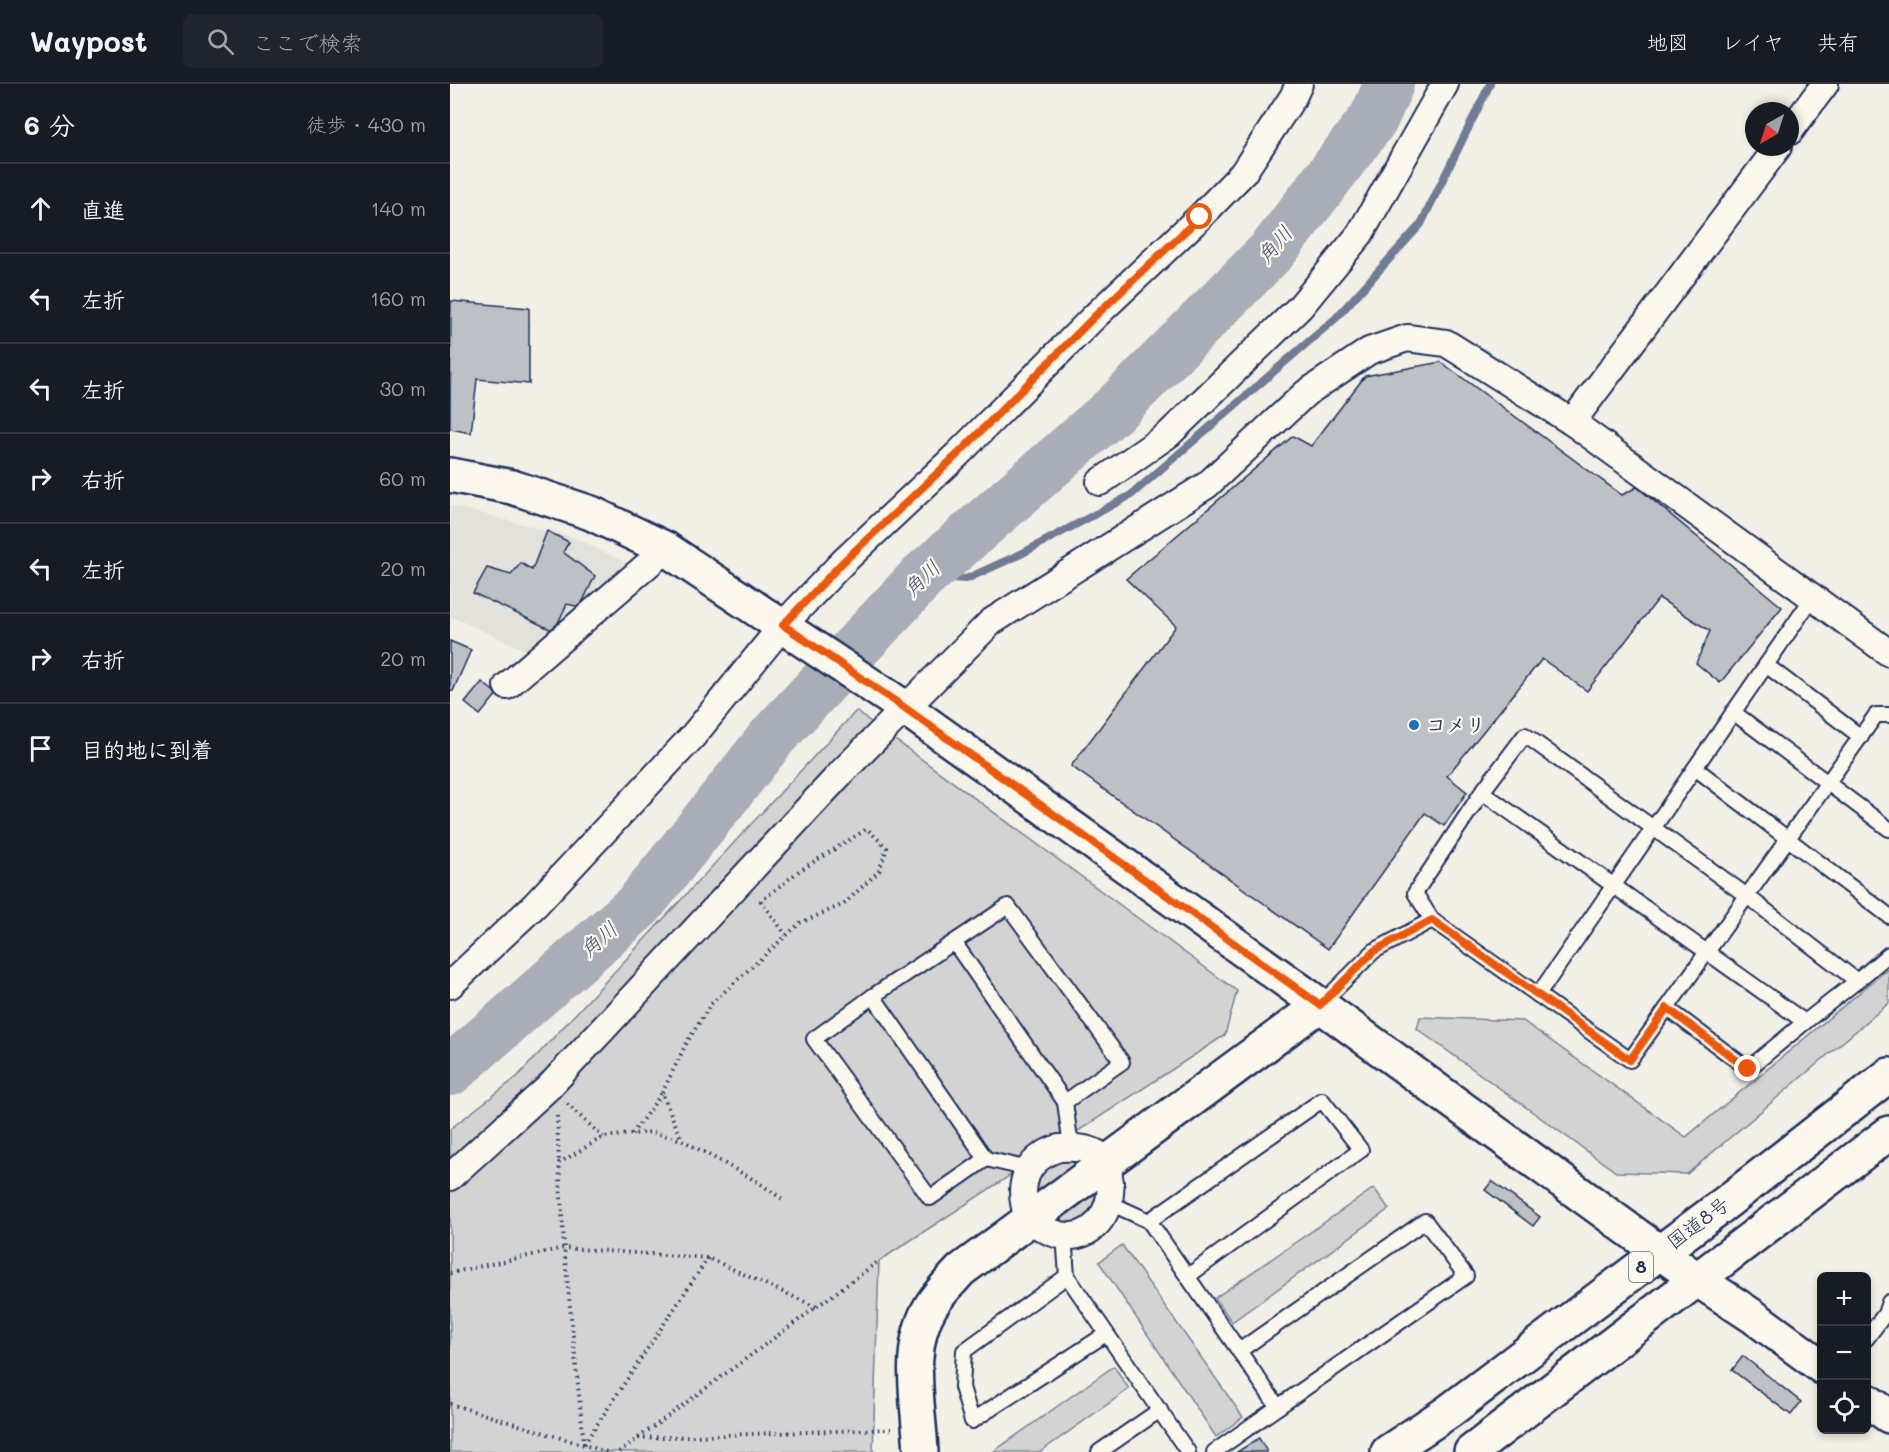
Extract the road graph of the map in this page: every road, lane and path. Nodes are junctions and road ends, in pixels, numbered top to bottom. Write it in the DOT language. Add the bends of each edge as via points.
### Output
graph roads {
  1 [pos="1299,84"];
  2 [pos="1445,84"];
  3 [pos="1825,84"];
  4 [pos="1799,119"];
  5 [pos="1771,156"];
  6 [pos="1572,422"];
  7 [pos="450,475"];
  8 [pos="1100,482"];
  9 [pos="666,549"];
  10 [pos="1813,597"];
  11 [pos="788,629"];
  12 [pos="1889,653"];
  13 [pos="1766,665"];
  14 [pos="507,686"];
  15 [pos="905,708"];
  16 [pos="1733,712"];
  17 [pos="1889,715"];
  18 [pos="1861,737"];
  19 [pos="1695,768"];
  20 [pos="1827,783"];
  21 [pos="1482,792"];
  22 [pos="1653,829"];
  23 [pos="1889,829"];
  24 [pos="1788,839"];
  25 [pos="1614,886"];
  26 [pos="1747,896"];
  27 [pos="1889,916"];
  28 [pos="1432,920"];
  29 [pos="786,935"];
  30 [pos="954,942"];
  31 [pos="1707,952"];
  32 [pos="1889,954"];
  33 [pos="1857,981"];
  34 [pos="450,985"];
  35 [pos="1538,995"];
  36 [pos="873,996"];
  37 [pos="1320,1005"];
  38 [pos="1667,1008"];
  39 [pos="1805,1022"];
  40 [pos="1889,1075"];
  41 [pos="549,1087"];
  42 [pos="662,1093"];
  43 [pos="1065,1102"];
  44 [pos="1889,1133"];
  45 [pos="632,1134"];
  46 [pos="603,1137"];
  47 [pos="682,1140"];
  48 [pos="1071,1147"];
  49 [pos="986,1160"];
  50 [pos="1106,1162"];
  51 [pos="559,1163"];
  52 [pos="1029,1169"];
  53 [pos="450,1177"];
  54 [pos="784,1200"];
  55 [pos="1110,1203"];
  56 [pos="1029,1220"];
  57 [pos="1149,1221"];
  58 [pos="1064,1235"];
  59 [pos="564,1248"];
  60 [pos="1661,1252"];
  61 [pos="708,1258"];
  62 [pos="879,1262"];
  63 [pos="450,1273"];
  64 [pos="1067,1276"];
  65 [pos="1188,1276"];
  66 [pos="1698,1280"];
  67 [pos="1889,1302"];
  68 [pos="816,1307"];
  69 [pos="1871,1332"];
  70 [pos="1106,1334"];
  71 [pos="1239,1351"];
  72 [pos="1817,1363"];
  73 [pos="1871,1403"];
  74 [pos="450,1404"];
  75 [pos="1278,1407"];
  76 [pos="1160,1410"];
  77 [pos="1889,1416"];
  78 [pos="638,1438"];
  79 [pos="920,1440"];
  80 [pos="584,1444"];
  81 [pos="608,1452"];
  82 [pos="619,1452"];
  83 [pos="1100,1452"];
  84 [pos="1188,1452"];
  85 [pos="1214,1452"];
  86 [pos="1388,1452"];
  87 [pos="1471,1452"];
  1 -- 11 [label="street" via="1243,172 842,563"];
  2 -- 8 [label="street" via="1360,234 1300,307 1169,434"];
  3 -- 4 [label="street"];
  5 -- 6 [label="street"];
  6 -- 10 [label="street"];
  6 -- 15 [label="street" via="1446,343 1407,338 1369,351 1306,393 1207,485 991,622"];
  7 -- 9 [label="main road" via="513,488 591,513"];
  9 -- 11 [label="main road"];
  9 -- 14 [label="street"];
  10 -- 12 [label="street"];
  10 -- 13 [label="lane"];
  11 -- 15 [label="main road"];
  11 -- 34 [label="street" via="535,905"];
  13 -- 16 [label="lane"];
  13 -- 18 [label="lane"];
  15 -- 37 [label="main road"];
  15 -- 41 [label="street"];
  16 -- 19 [label="lane"];
  16 -- 20 [label="lane"];
  17 -- 18 [label="lane" via="1876,715"];
  18 -- 20 [label="lane"];
  19 -- 22 [label="lane"];
  19 -- 24 [label="lane"];
  20 -- 23 [label="lane"];
  20 -- 24 [label="lane"];
  21 -- 22 [label="lane" via="1525,735"];
  21 -- 25 [label="lane"];
  21 -- 28 [label="lane" via="1415,893"];
  22 -- 25 [label="lane"];
  22 -- 26 [label="lane"];
  24 -- 26 [label="lane"];
  24 -- 27 [label="lane"];
  25 -- 31 [label="lane"];
  25 -- 35 [label="lane"];
  26 -- 31 [label="lane"];
  26 -- 33 [label="lane"];
  28 -- 35 [label="lane"];
  28 -- 37 [label="lane" via="1374,951"];
  29 -- 29 [label="path" via="800,923 844,904 879,871 886,848 867,829 799,871 761,901"];
  29 -- 42 [label="path" via="711,1004"];
  30 -- 36 [label="lane"];
  30 -- 43 [label="lane"];
  30 -- 43 [label="lane" via="1008,906 1122,1062"];
  31 -- 38 [label="lane"];
  31 -- 39 [label="lane"];
  32 -- 33 [label="lane"];
  33 -- 39 [label="lane"];
  35 -- 38 [label="lane" via="1630,1060"];
  36 -- 49 [label="lane"];
  36 -- 49 [label="lane" via="814,1039 930,1198"];
  37 -- 50 [label="main road"];
  37 -- 60 [label="main road"];
  38 -- 39 [label="lane" via="1748,1069"];
  40 -- 60 [label="main road, 国道8号 / 8"];
  41 -- 46 [label="path"];
  41 -- 51 [label="path" via="557,1114"];
  41 -- 53 [label="street"];
  42 -- 45 [label="path"];
  42 -- 47 [label="path"];
  43 -- 48 [label="lane"];
  44 -- 66 [label="main road, 8"];
  45 -- 46 [label="path"];
  45 -- 47 [label="path" via="652,1132"];
  46 -- 51 [label="path"];
  47 -- 54 [label="path"];
  48 -- 50 [label="street" via="1092,1151"];
  48 -- 52 [label="street" via="1046,1152"];
  49 -- 52 [label="lane"];
  50 -- 55 [label="street"];
  50 -- 56 [label="main road"];
  51 -- 59 [label="path"];
  52 -- 56 [label="street" via="1022,1184 1023,1205"];
  55 -- 57 [label="lane"];
  55 -- 58 [label="street" via="1095,1227 1074,1236"];
  56 -- 58 [label="street"];
  56 -- 79 [label="main road" via="961,1270 931,1306 917,1339"];
  57 -- 65 [label="lane"];
  57 -- 65 [label="lane" via="1322,1100 1361,1150"];
  58 -- 64 [label="lane"];
  59 -- 61 [label="path"];
  59 -- 63 [label="path"];
  59 -- 80 [label="path"];
  60 -- 66 [label="main road"];
  60 -- 86 [label="main road, 国道8号 / 8" via="1448,1412"];
  61 -- 68 [label="path"];
  61 -- 80 [label="path"];
  62 -- 68 [label="path"];
  64 -- 70 [label="lane"];
  64 -- 70 [label="lane" via="964,1351 962,1387 972,1421"];
  65 -- 71 [label="lane"];
  66 -- 72 [label="main road"];
  66 -- 87 [label="main road, 8"];
  67 -- 69 [label="lane"];
  68 -- 78 [label="path"];
  70 -- 76 [label="lane"];
  71 -- 75 [label="lane"];
  71 -- 75 [label="lane" via="1425,1221 1466,1276"];
  73 -- 77 [label="main road"];
  74 -- 80 [label="path"];
  75 -- 85 [label="lane"];
  76 -- 83 [label="lane"];
  76 -- 84 [label="lane"];
  78 -- 79 [label="path"];
  78 -- 82 [label="path"];
  80 -- 81 [label="path"];
}
